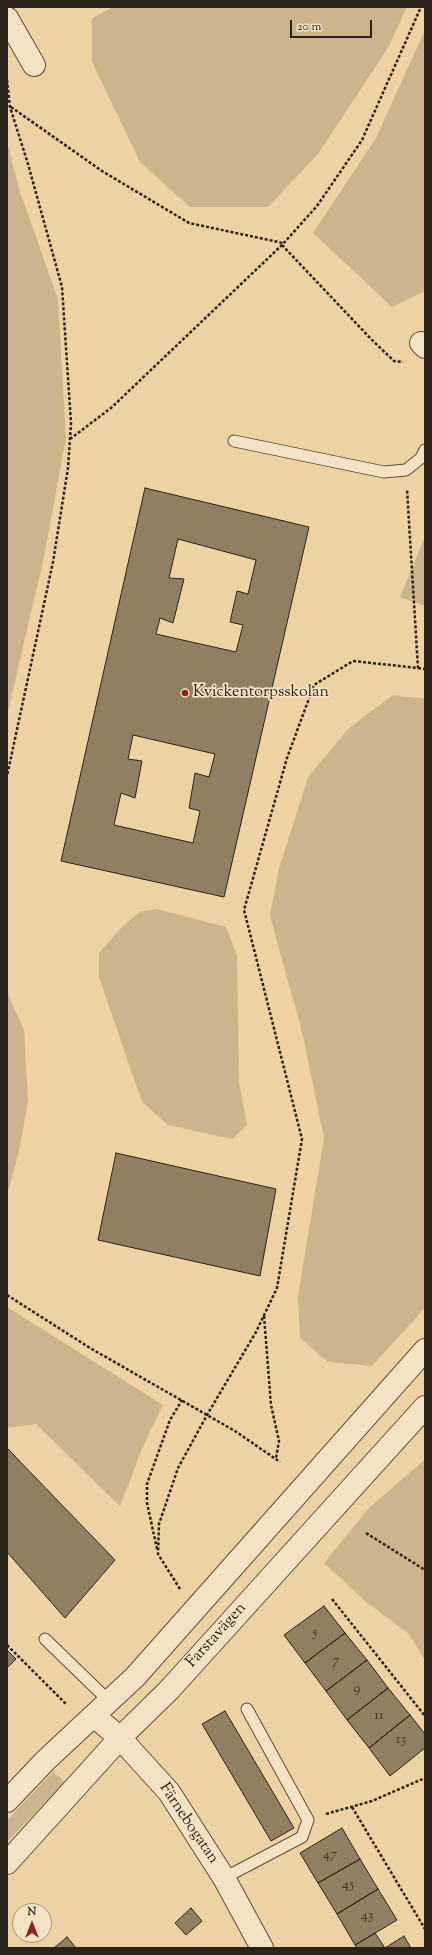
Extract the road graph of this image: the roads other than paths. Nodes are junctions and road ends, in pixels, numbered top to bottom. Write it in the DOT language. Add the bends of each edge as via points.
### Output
graph roads {
  1 [pos="7,18"];
  2 [pos="34,66"];
  3 [pos="234,441"];
  4 [pos="425,450"];
  5 [pos="425,1350"];
  6 [pos="425,1406"];
  7 [pos="46,1640"];
  8 [pos="102,1708"];
  9 [pos="247,1709"];
  10 [pos="120,1738"];
  11 [pos="7,1801"];
  12 [pos="7,1863"];
  13 [pos="224,1878"];
  14 [pos="262,1948"];
  1 -- 2 [label="street"];
  3 -- 4 [label="lane" via="384,472 406,470 421,458"];
  5 -- 8 [label="street" via="135,1677"];
  6 -- 10 [label="street, Farstavägen" via="169,1690"];
  7 -- 8 [label="lane"];
  8 -- 10 [label="street, Färnebogatan"];
  8 -- 11 [label="street" via="46,1760"];
  9 -- 13 [label="lane" via="308,1820 302,1838"];
  10 -- 12 [label="street, Farstavägen"];
  10 -- 13 [label="street, Färnebogatan" via="169,1792"];
  13 -- 14 [label="street, Färnebogatan"];
}
